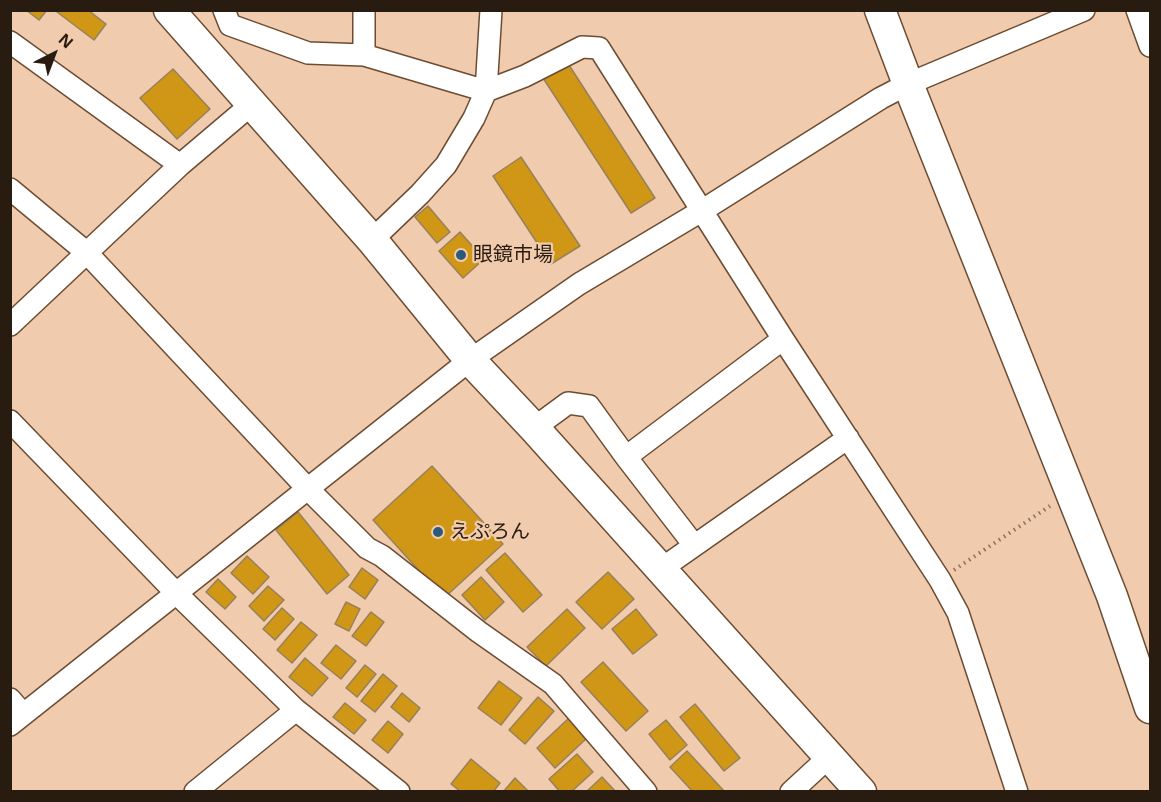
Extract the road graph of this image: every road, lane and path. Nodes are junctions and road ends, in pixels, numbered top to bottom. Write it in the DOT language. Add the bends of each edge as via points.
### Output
graph roads {
  1 [pos="169,10"];
  2 [pos="224,10"];
  3 [pos="364,10"];
  4 [pos="492,10"];
  5 [pos="880,10"];
  6 [pos="1084,10"];
  7 [pos="1137,10"];
  8 [pos="10,42"];
  9 [pos="1150,46"];
  10 [pos="364,55"];
  11 [pos="908,84"];
  12 [pos="486,91"];
  13 [pos="252,104"];
  14 [pos="180,165"];
  15 [pos="10,189"];
  16 [pos="703,210"];
  17 [pos="372,240"];
  18 [pos="86,252"];
  19 [pos="10,325"];
  20 [pos="783,339"];
  21 [pos="470,360"];
  22 [pos="10,421"];
  23 [pos="534,428"];
  24 [pos="848,438"];
  25 [pos="626,457"];
  26 [pos="307,488"];
  27 [pos="1058,500"];
  28 [pos="694,545"];
  29 [pos="661,569"];
  30 [pos="940,580"];
  31 [pos="176,593"];
  32 [pos="1150,708"];
  33 [pos="296,710"];
  34 [pos="15,713"];
  35 [pos="830,756"];
  36 [pos="195,792"];
  37 [pos="399,792"];
  38 [pos="646,792"];
  39 [pos="791,792"];
  40 [pos="861,792"];
  41 [pos="1017,792"];
  1 -- 13 [label="street"];
  2 -- 10 [label="street" via="230,25 308,53"];
  3 -- 10 [label="street"];
  4 -- 12 [label="street"];
  5 -- 11 [label="street"];
  6 -- 11 [label="street"];
  7 -- 9 [label="street"];
  8 -- 14 [label="street"];
  10 -- 12 [label="street"];
  11 -- 16 [label="street"];
  11 -- 32 [label="street" via="1112,596"];
  12 -- 16 [label="street" via="582,47 599,48"];
  12 -- 17 [label="street" via="446,165"];
  13 -- 14 [label="street"];
  13 -- 17 [label="street"];
  14 -- 18 [label="street"];
  15 -- 18 [label="street"];
  16 -- 20 [label="street"];
  16 -- 21 [label="street" via="579,284"];
  17 -- 21 [label="street"];
  18 -- 19 [label="street"];
  18 -- 26 [label="street"];
  20 -- 24 [label="street"];
  20 -- 25 [label="street"];
  21 -- 23 [label="street"];
  21 -- 26 [label="street"];
  22 -- 31 [label="street"];
  23 -- 25 [label="street" via="568,403 589,406"];
  23 -- 29 [label="street"];
  24 -- 28 [label="street"];
  24 -- 30 [label="street"];
  25 -- 28 [label="street"];
  26 -- 31 [label="street"];
  26 -- 38 [label="street" via="367,548 553,684"];
  27 -- 30 [label="path"];
  28 -- 29 [label="street"];
  29 -- 35 [label="street"];
  30 -- 41 [label="street" via="958,613"];
  31 -- 33 [label="street"];
  31 -- 34 [label="street"];
  33 -- 36 [label="street"];
  33 -- 37 [label="street"];
  35 -- 39 [label="street"];
  35 -- 40 [label="street"];
}
